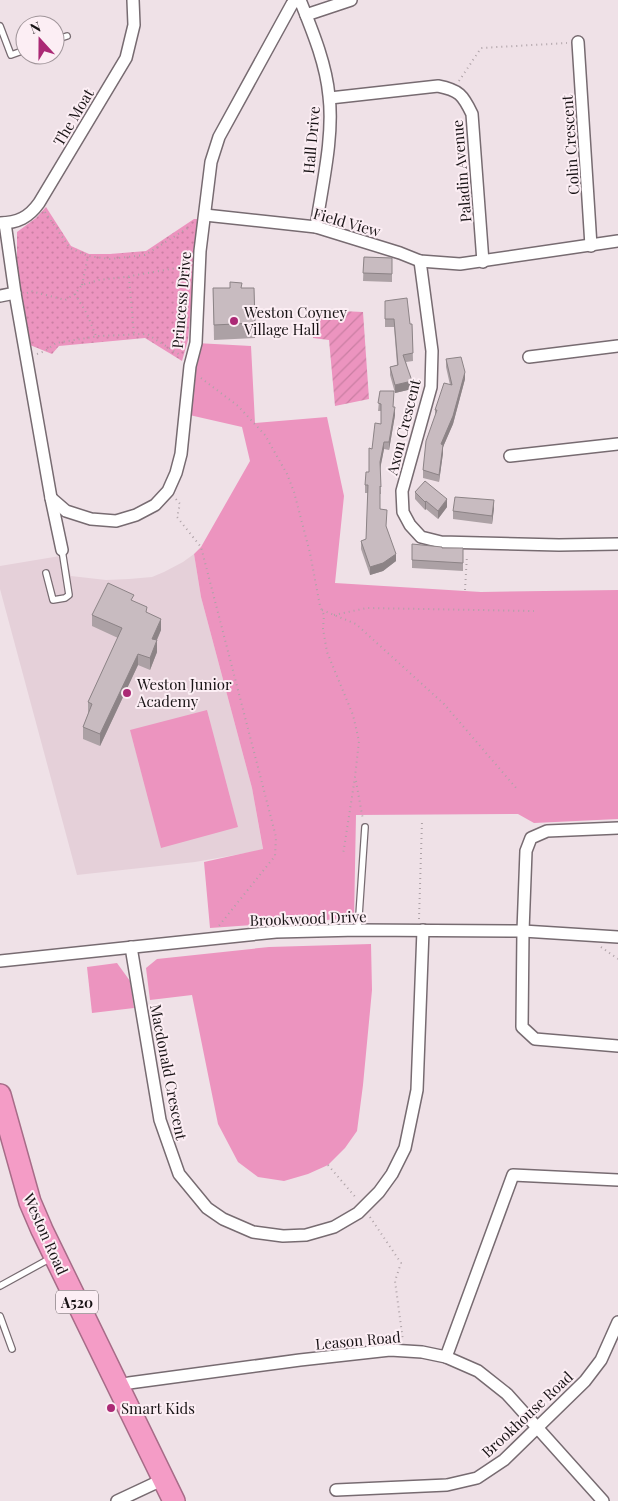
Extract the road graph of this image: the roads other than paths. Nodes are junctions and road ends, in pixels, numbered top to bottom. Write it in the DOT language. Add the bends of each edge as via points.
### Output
graph roads {
  1 [pos="133,0"];
  2 [pos="299,0"];
  3 [pos="351,0"];
  4 [pos="306,15"];
  5 [pos="0,26"];
  6 [pos="578,42"];
  7 [pos="15,54"];
  8 [pos="330,98"];
  9 [pos="204,217"];
  10 [pos="2,223"];
  11 [pos="316,227"];
  12 [pos="618,241"];
  13 [pos="591,246"];
  14 [pos="420,261"];
  15 [pos="483,262"];
  16 [pos="15,295"];
  17 [pos="0,296"];
  18 [pos="618,346"];
  19 [pos="529,358"];
  20 [pos="618,444"];
  21 [pos="510,456"];
  22 [pos="51,498"];
  23 [pos="618,544"];
  24 [pos="62,550"];
  25 [pos="46,573"];
  26 [pos="365,827"];
  27 [pos="618,828"];
  28 [pos="358,930"];
  29 [pos="421,930"];
  30 [pos="523,931"];
  31 [pos="618,937"];
  32 [pos="131,947"];
  33 [pos="0,962"];
  34 [pos="618,1046"];
  35 [pos="0,1096"];
  36 [pos="618,1180"];
  37 [pos="54,1256"];
  38 [pos="0,1286"];
  39 [pos="0,1316"];
  40 [pos="618,1322"];
  41 [pos="12,1349"];
  42 [pos="446,1358"];
  43 [pos="118,1388"];
  44 [pos="537,1428"];
  45 [pos="164,1479"];
  46 [pos="336,1490"];
  47 [pos="117,1501"];
  48 [pos="174,1501"];
  49 [pos="603,1501"];
  1 -- 10 [label="street, The Moat" via="134,25 126,58 30,215 19,221"];
  2 -- 4 [label="street, Hall Drive"];
  2 -- 9 [label="street, Princess Drive" via="292,4 219,137 210,162"];
  3 -- 4 [label="street"];
  4 -- 8 [label="street, Hall Drive"];
  5 -- 7 [label="lane" via="11,55"];
  6 -- 13 [label="street, Colin Crescent"];
  8 -- 11 [label="street, Hall Drive" via="330,127"];
  8 -- 15 [label="street, Paladin Avenue" via="438,86 453,89 464,97 472,114"];
  9 -- 11 [label="street, Field View"];
  9 -- 22 [label="street, Princess Drive" via="196,342 190,366 181,454 168,491 154,505 116,521 91,519 66,510"];
  10 -- 16 [label="street"];
  11 -- 14 [label="street, Field View"];
  12 -- 13 [label="street"];
  13 -- 15 [label="street"];
  14 -- 15 [label="street"];
  14 -- 23 [label="street, Axon Crescent" via="432,351 430,387 402,491 402,512 410,525 421,537 441,542"];
  16 -- 17 [label="street"];
  16 -- 22 [label="street"];
  18 -- 19 [label="street"];
  20 -- 21 [label="street"];
  22 -- 24 [label="street"];
  24 -- 25 [label="lane" via="69,595 53,600"];
  26 -- 28 [label="lane"];
  27 -- 30 [label="street" via="548,830 531,838 526,850"];
  28 -- 29 [label="street, Brookwood Drive"];
  28 -- 32 [label="street, Brookwood Drive" via="276,932"];
  29 -- 30 [label="street, Brookwood Drive"];
  29 -- 32 [label="street, Macdonald Crescent" via="417,1090 405,1148 380,1192 358,1213 334,1226 306,1235 254,1232 223,1219 207,1208 179,1174 160,1120"];
  30 -- 31 [label="street, Brookwood Drive"];
  30 -- 34 [label="street" via="522,1027 535,1039"];
  32 -- 33 [label="street, Brookwood Drive"];
  35 -- 37 [label="highway, Weston Road / A520" via="30,1202"];
  36 -- 42 [label="street" via="513,1175"];
  37 -- 38 [label="lane"];
  37 -- 43 [label="highway, Weston Road / A520"];
  39 -- 41 [label="lane"];
  40 -- 44 [label="street, Brookhouse Road" via="601,1360 586,1381"];
  42 -- 43 [label="street, Leason Road" via="390,1350 129,1383"];
  42 -- 44 [label="street, Leason Road" via="478,1371 494,1383 508,1394"];
  43 -- 45 [label="highway, Weston Road / A520"];
  44 -- 46 [label="street, Brookhouse Road" via="504,1460 477,1478 448,1485"];
  44 -- 49 [label="street, Leason Road"];
  45 -- 47 [label="street"];
  45 -- 48 [label="highway, Weston Road / A520"];
}
